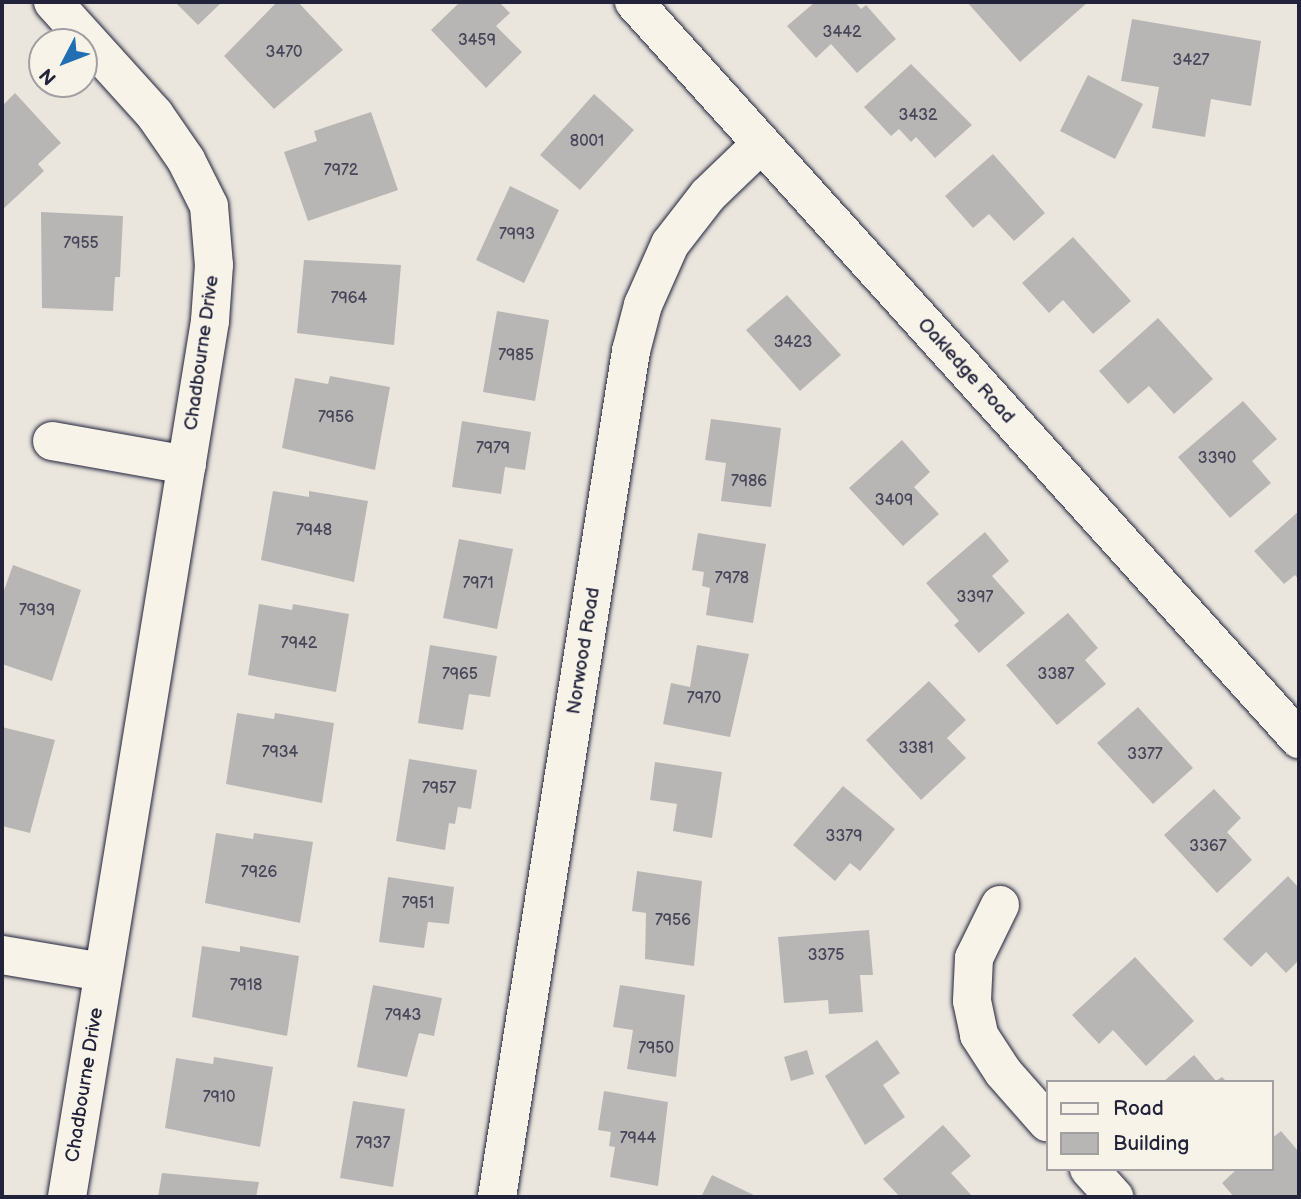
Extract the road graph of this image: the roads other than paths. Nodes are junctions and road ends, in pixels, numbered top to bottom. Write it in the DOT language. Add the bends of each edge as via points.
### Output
graph roads {
  1 [pos="53,2"];
  2 [pos="634,2"];
  3 [pos="761,144"];
  4 [pos="52,441"];
  5 [pos="187,465"];
  6 [pos="1299,739"];
  7 [pos="1000,905"];
  8 [pos="2,955"];
  9 [pos="102,972"];
  10 [pos="1046,1121"];
  11 [pos="1092,1171"];
  12 [pos="67,1197"];
  13 [pos="497,1197"];
  14 [pos="1114,1197"];
  1 -- 5 [label="street, Chadbourne Drive" via="155,115 186,160 209,206 214,265 210,321"];
  2 -- 3 [label="street, Oakledge Road"];
  3 -- 6 [label="street, Oakledge Road"];
  3 -- 13 [label="street, Norwood Road" via="708,195 670,244 643,305 631,351"];
  4 -- 5 [label="street"];
  5 -- 9 [label="street, Chadbourne Drive"];
  7 -- 10 [label="street" via="975,958 972,1001 979,1035 1003,1072"];
  8 -- 9 [label="street"];
  9 -- 12 [label="street, Chadbourne Drive"];
  11 -- 14 [label="street"];
}
